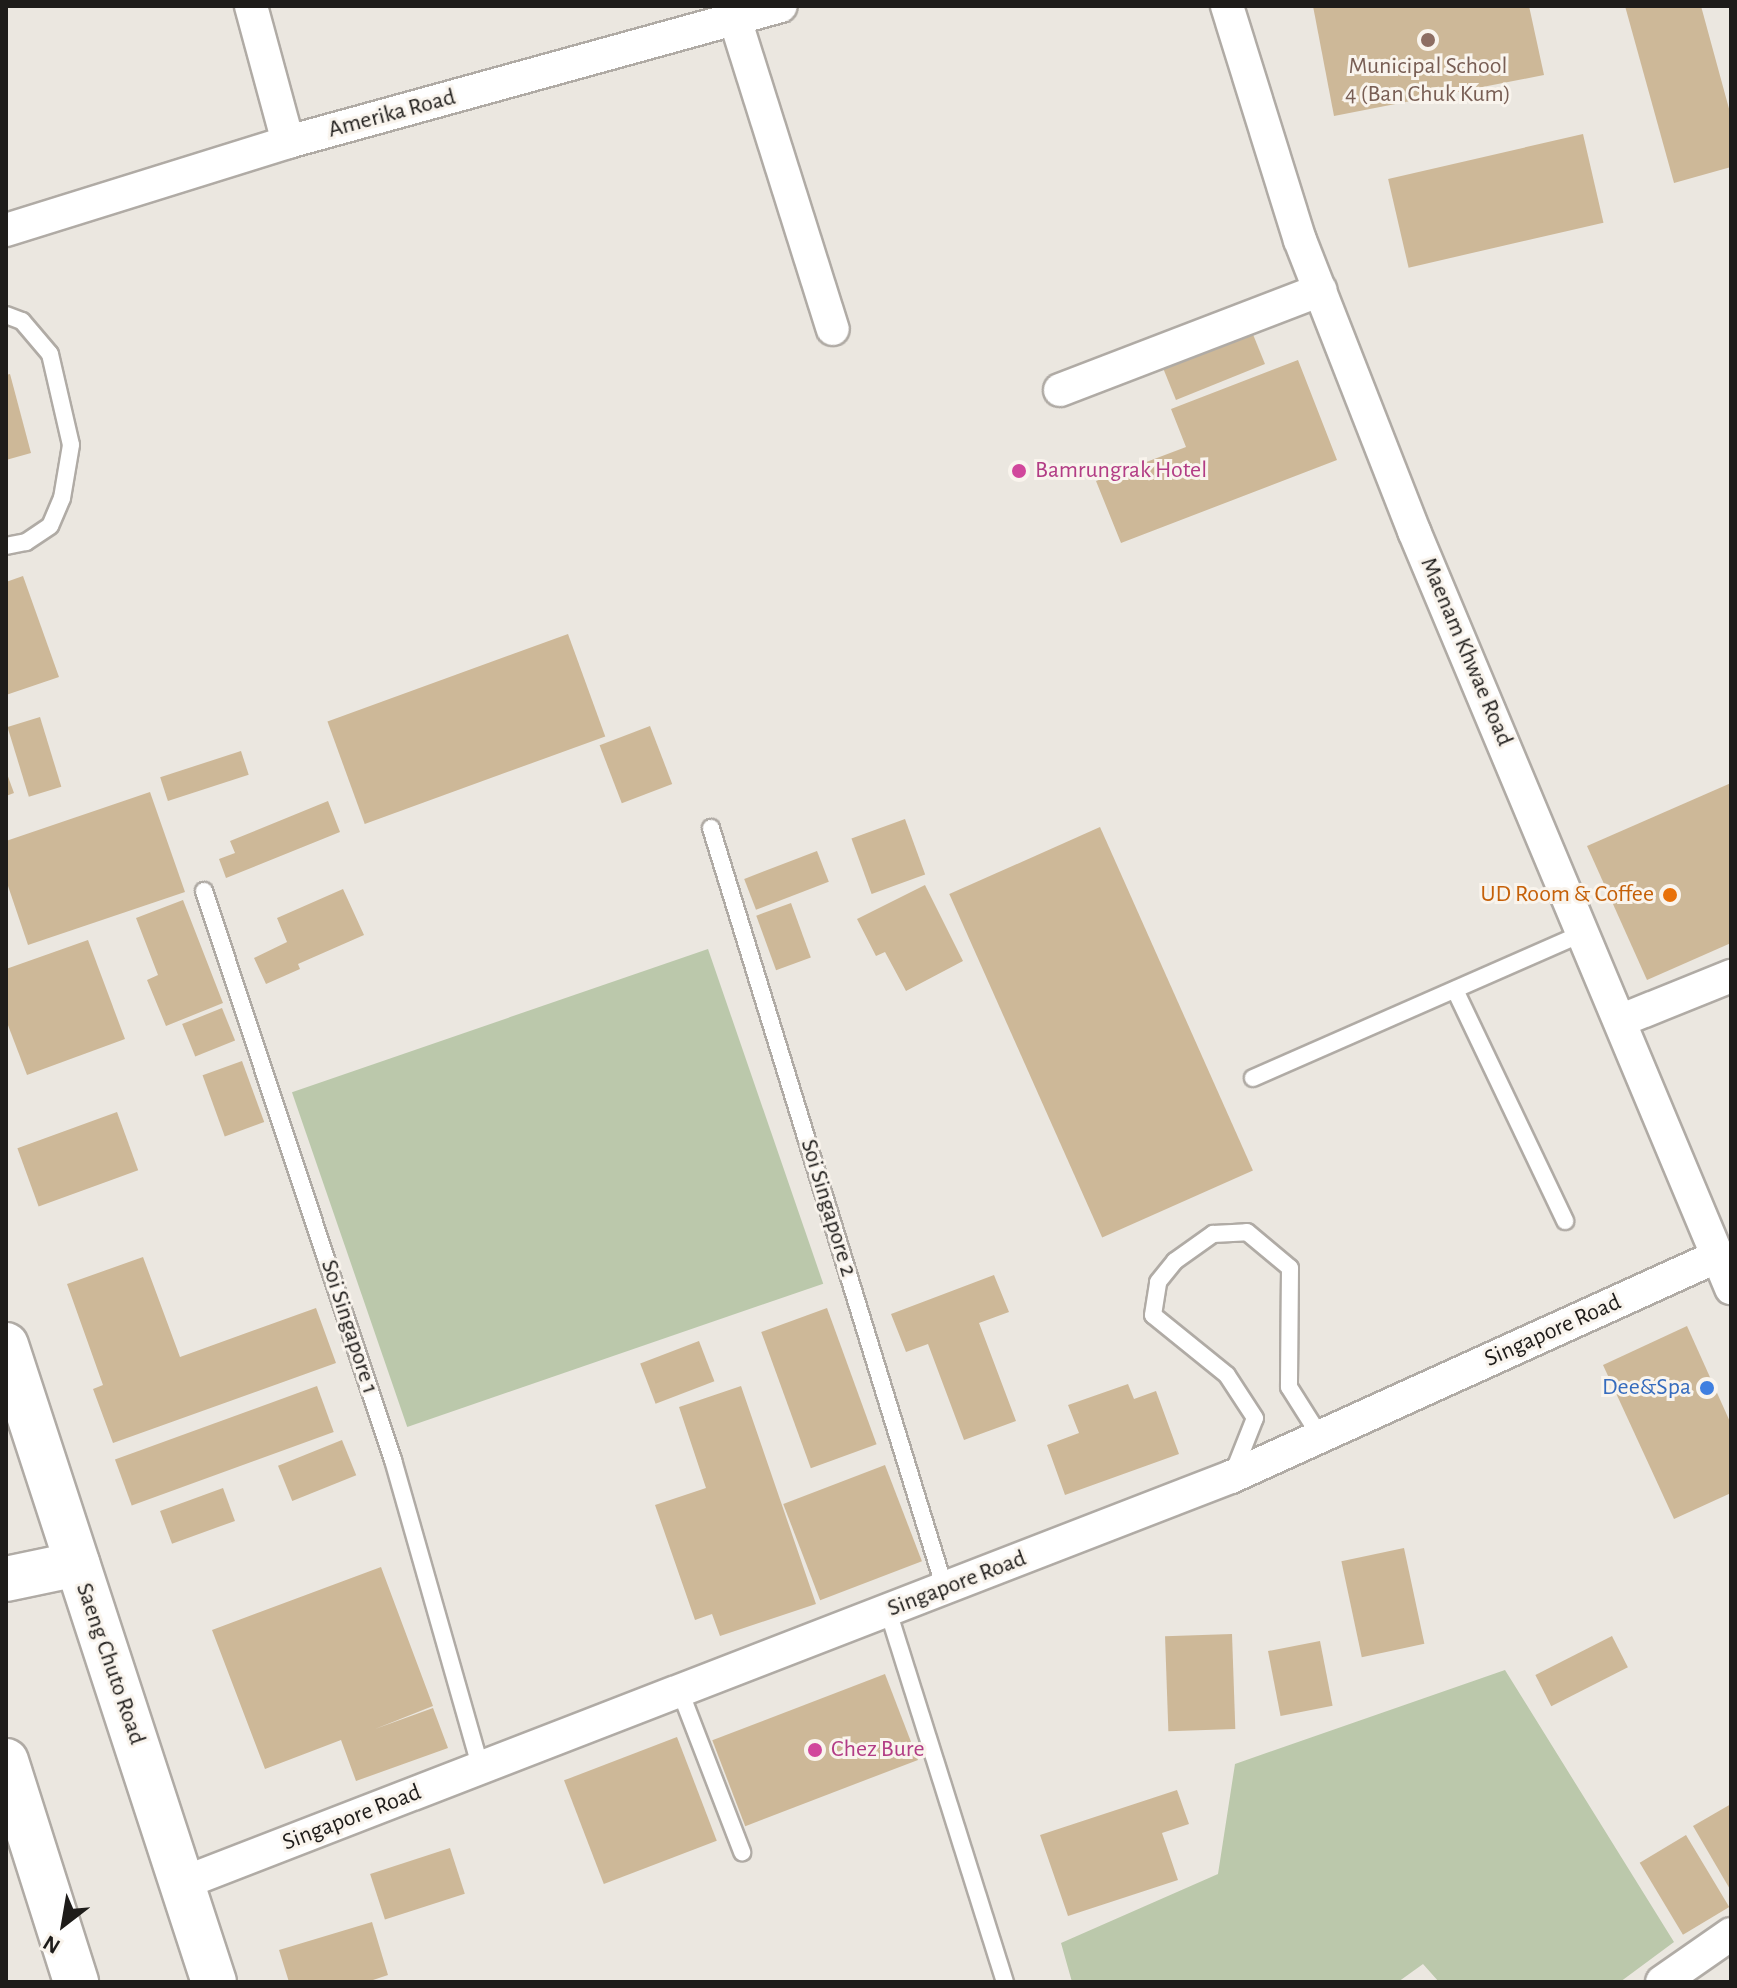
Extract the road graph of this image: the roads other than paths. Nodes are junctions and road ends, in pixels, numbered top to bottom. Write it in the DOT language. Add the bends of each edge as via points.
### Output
graph roads {
  1 [pos="251,6"];
  2 [pos="781,6"];
  3 [pos="1227,6"];
  4 [pos="735,19"];
  5 [pos="288,142"];
  6 [pos="6,230"];
  7 [pos="1320,290"];
  8 [pos="6,315"];
  9 [pos="833,329"];
  10 [pos="1060,390"];
  11 [pos="6,546"];
  12 [pos="711,828"];
  13 [pos="204,891"];
  14 [pos="1585,932"];
  15 [pos="1731,976"];
  16 [pos="1455,990"];
  17 [pos="1622,1020"];
  18 [pos="1253,1078"];
  19 [pos="1565,1221"];
  20 [pos="1718,1256"];
  21 [pos="1731,1288"];
  22 [pos="6,1345"];
  23 [pos="1320,1436"];
  24 [pos="1231,1477"];
  25 [pos="77,1564"];
  26 [pos="6,1579"];
  27 [pos="945,1589"];
  28 [pos="888,1611"];
  29 [pos="680,1691"];
  30 [pos="6,1761"];
  31 [pos="481,1768"];
  32 [pos="742,1852"];
  33 [pos="183,1883"];
  34 [pos="1731,1934"];
  35 [pos="76,1982"];
  36 [pos="214,1982"];
  37 [pos="1005,1982"];
  38 [pos="1662,1982"];
  1 -- 5 [label="street"];
  2 -- 4 [label="street, Amerika Road"];
  3 -- 7 [label="street, Maenam Khwae Road"];
  4 -- 5 [label="street, Amerika Road"];
  4 -- 9 [label="street"];
  5 -- 6 [label="street, Amerika Road"];
  7 -- 10 [label="street"];
  7 -- 14 [label="street, Maenam Khwae Road" via="1414,531"];
  8 -- 11 [label="lane" via="22,321 50,354 71,445 62,498 50,526 26,542"];
  12 -- 27 [label="lane, Soi Singapore 2"];
  13 -- 31 [label="lane, Soi Singapore 1" via="393,1460"];
  14 -- 16 [label="lane"];
  14 -- 17 [label="street, Maenam Khwae Road"];
  15 -- 17 [label="street"];
  16 -- 18 [label="lane"];
  16 -- 19 [label="lane"];
  17 -- 20 [label="street, Maenam Khwae Road"];
  20 -- 21 [label="street, Maenam Khwae Road"];
  20 -- 23 [label="street, Singapore Road"];
  22 -- 25 [label="main road, Saeng Chuto Road"];
  23 -- 24 [label="street, Singapore Road"];
  23 -- 24 [label="lane" via="1289,1387 1290,1268 1247,1232 1213,1234 1175,1261 1158,1282 1153,1315 1227,1375 1255,1418"];
  24 -- 27 [label="street, Singapore Road"];
  25 -- 26 [label="main road"];
  25 -- 33 [label="main road, Saeng Chuto Road"];
  27 -- 28 [label="street, Singapore Road"];
  28 -- 29 [label="street, Singapore Road"];
  28 -- 37 [label="lane"];
  29 -- 31 [label="street, Singapore Road"];
  29 -- 32 [label="lane"];
  30 -- 35 [label="main road"];
  31 -- 33 [label="street, Singapore Road"];
  33 -- 36 [label="main road, Saeng Chuto Road"];
  34 -- 38 [label="street"];
}
